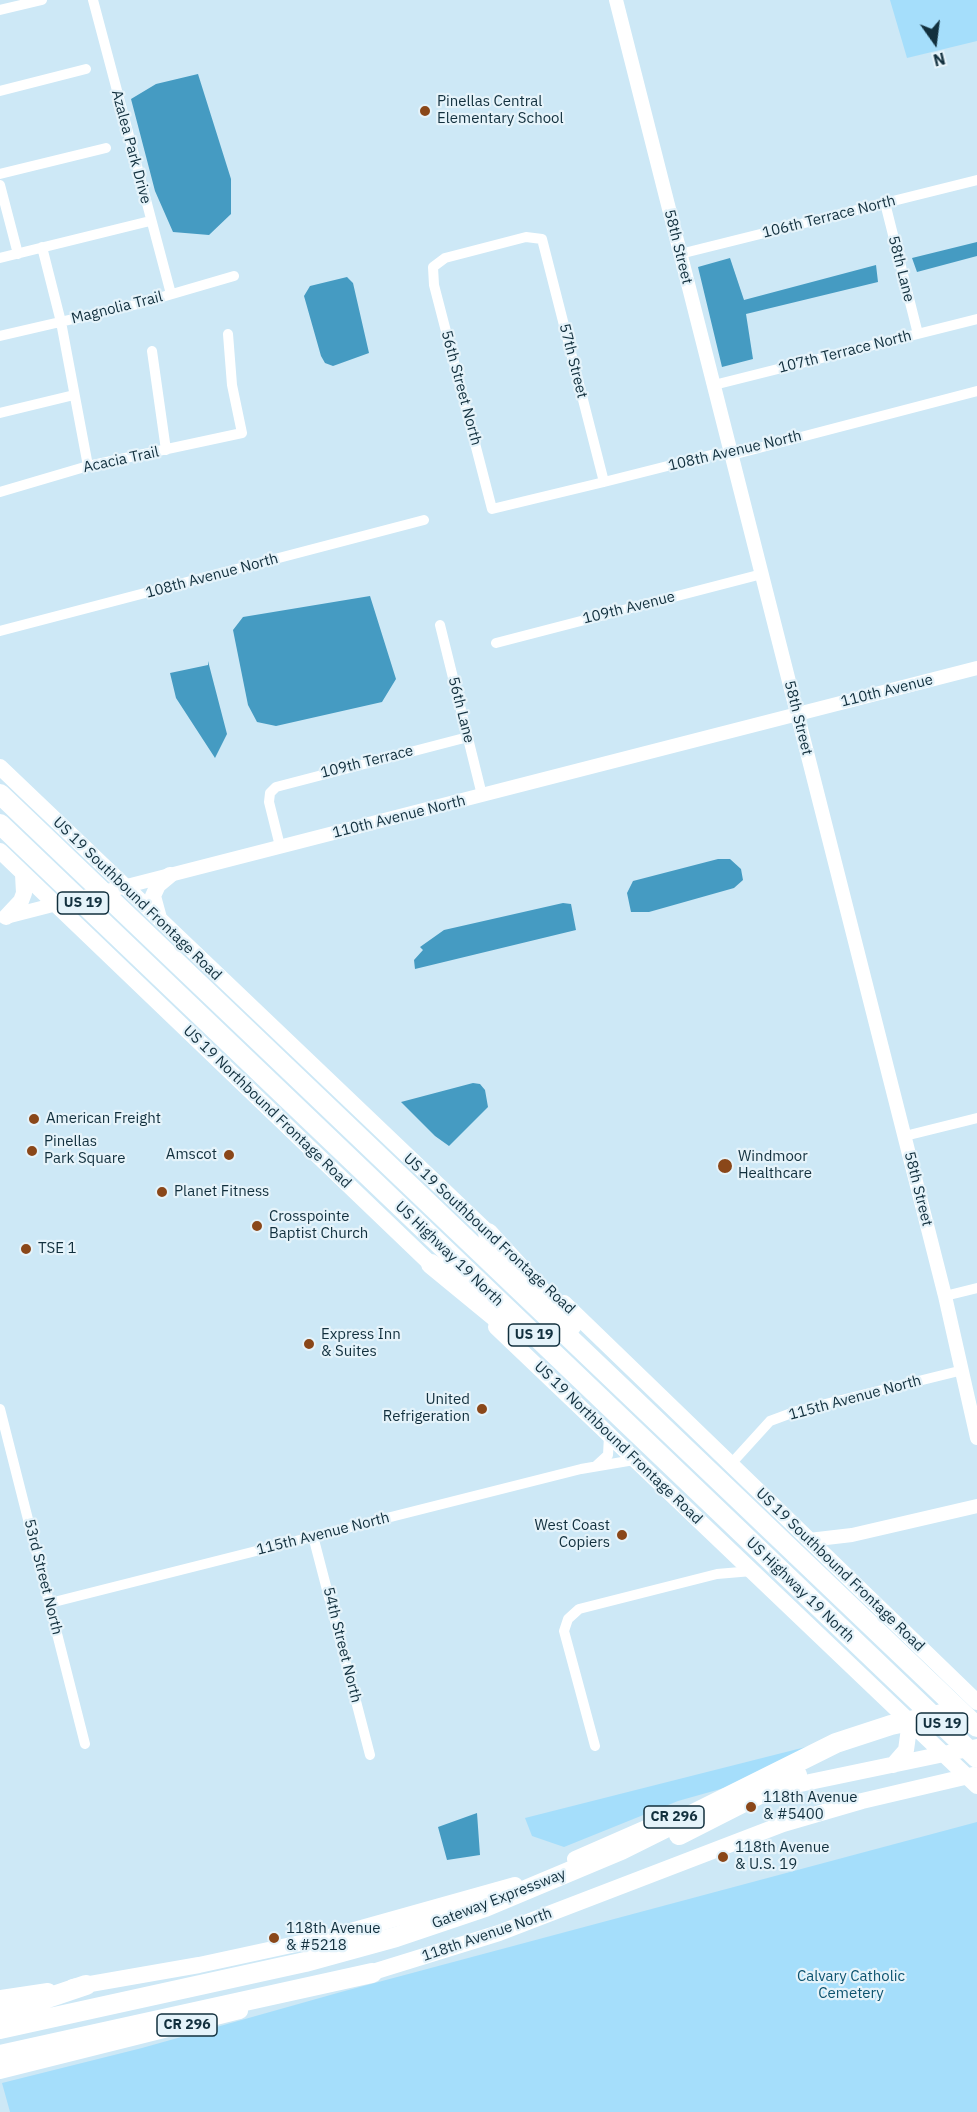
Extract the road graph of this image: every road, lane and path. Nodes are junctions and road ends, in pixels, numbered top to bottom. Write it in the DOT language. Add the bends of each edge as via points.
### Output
graph roads {
  1 [pos="42,0"];
  2 [pos="93,0"];
  3 [pos="615,0"];
  4 [pos="0,10"];
  5 [pos="86,69"];
  6 [pos="0,91"];
  7 [pos="106,148"];
  8 [pos="0,174"];
  9 [pos="977,180"];
  10 [pos="0,185"];
  11 [pos="885,203"];
  12 [pos="150,221"];
  13 [pos="42,247"];
  14 [pos="18,254"];
  15 [pos="680,254"];
  16 [pos="0,258"];
  17 [pos="433,267"];
  18 [pos="234,276"];
  19 [pos="171,294"];
  20 [pos="977,319"];
  21 [pos="61,322"];
  22 [pos="228,334"];
  23 [pos="918,334"];
  24 [pos="0,336"];
  25 [pos="152,351"];
  26 [pos="714,385"];
  27 [pos="977,391"];
  28 [pos="74,395"];
  29 [pos="0,413"];
  30 [pos="166,450"];
  31 [pos="732,454"];
  32 [pos="88,466"];
  33 [pos="604,482"];
  34 [pos="0,492"];
  35 [pos="492,509"];
  36 [pos="424,520"];
  37 [pos="762,574"];
  38 [pos="440,626"];
  39 [pos="0,631"];
  40 [pos="496,643"];
  41 [pos="977,668"];
  42 [pos="796,713"];
  43 [pos="468,737"];
  44 [pos="0,767"];
  45 [pos="0,794"];
  46 [pos="482,795"];
  47 [pos="27,806"];
  48 [pos="2,826"];
  49 [pos="75,840"];
  50 [pos="280,846"];
  51 [pos="4,855"];
  52 [pos="23,874"];
  53 [pos="170,875"];
  54 [pos="123,886"];
  55 [pos="89,895"];
  56 [pos="53,904"];
  57 [pos="3,918"];
  58 [pos="160,922"];
  59 [pos="176,935"];
  60 [pos="105,952"];
  61 [pos="141,987"];
  62 [pos="977,1118"];
  63 [pos="905,1136"];
  64 [pos="488,1233"];
  65 [pos="431,1264"];
  66 [pos="977,1288"];
  67 [pos="945,1296"];
  68 [pos="963,1370"];
  69 [pos="604,1402"];
  70 [pos="0,1409"];
  71 [pos="974,1415"];
  72 [pos="657,1422"];
  73 [pos="609,1436"];
  74 [pos="977,1438"];
  75 [pos="634,1460"];
  76 [pos="730,1465"];
  77 [pos="596,1466"];
  78 [pos="977,1506"];
  79 [pos="852,1535"];
  80 [pos="313,1536"];
  81 [pos="809,1540"];
  82 [pos="729,1548"];
  83 [pos="835,1566"];
  84 [pos="752,1571"];
  85 [pos="717,1574"];
  86 [pos="50,1603"];
  87 [pos="945,1672"];
  88 [pos="977,1702"];
  89 [pos="896,1708"];
  90 [pos="977,1712"];
  91 [pos="910,1721"];
  92 [pos="977,1725"];
  93 [pos="928,1741"];
  94 [pos="85,1744"];
  95 [pos="595,1746"];
  96 [pos="370,1755"];
  97 [pos="942,1755"];
  98 [pos="975,1762"];
  99 [pos="893,1765"];
  100 [pos="372,1973"];
  101 [pos="86,1985"];
  102 [pos="0,1998"];
  103 [pos="145,2002"];
  104 [pos="0,2013"];
  105 [pos="0,2029"];
  106 [pos="0,2040"];
  107 [pos="0,2055"];
  108 [pos="0,2072"];
  1 -- 4 [label="street"];
  2 -- 12 [label="street, Azalea Park Drive"];
  3 -- 15 [label="street, 58th Street"];
  5 -- 6 [label="street"];
  7 -- 8 [label="street"];
  9 -- 11 [label="street, 106th Terrace North"];
  10 -- 14 [label="street"];
  11 -- 15 [label="street, 106th Terrace North"];
  11 -- 23 [label="street, 58th Lane"];
  12 -- 13 [label="street"];
  12 -- 19 [label="street, Azalea Park Drive"];
  13 -- 14 [label="street"];
  13 -- 21 [label="street"];
  14 -- 16 [label="street"];
  15 -- 26 [label="street, 58th Street"];
  17 -- 33 [label="street, 57th Street" via="445,258 526,237 542,239"];
  17 -- 35 [label="street, 56th Street North" via="434,285"];
  18 -- 19 [label="street, Magnolia Trail"];
  19 -- 21 [label="street, Magnolia Trail"];
  20 -- 23 [label="street, 107th Terrace North"];
  21 -- 24 [label="street, Magnolia Trail"];
  21 -- 28 [label="street"];
  22 -- 30 [label="street, Acacia Trail" via="232,385 242,433"];
  23 -- 26 [label="street, 107th Terrace North"];
  25 -- 30 [label="street"];
  26 -- 31 [label="street, 58th Street"];
  27 -- 31 [label="street, 108th Avenue North"];
  28 -- 29 [label="street"];
  28 -- 32 [label="street"];
  30 -- 32 [label="street, Acacia Trail"];
  31 -- 33 [label="street, 108th Avenue North" via="715,454"];
  31 -- 37 [label="street, 58th Street"];
  32 -- 34 [label="street, Acacia Trail"];
  33 -- 35 [label="street, 108th Avenue North"];
  36 -- 39 [label="street, 108th Avenue North"];
  37 -- 40 [label="street, 109th Avenue"];
  37 -- 42 [label="street, 58th Street"];
  38 -- 43 [label="street, 56th Lane"];
  41 -- 42 [label="street, 110th Avenue"];
  42 -- 46 [label="street, 110th Avenue North"];
  42 -- 63 [label="street, 58th Street"];
  43 -- 46 [label="street, 56th Lane"];
  43 -- 50 [label="street, 109th Terrace" via="276,787 269,802"];
  44 -- 47 [label="main road, US 19 Southbound Frontage Road"];
  45 -- 47 [label="highway, US Highway 19 North / US 19"];
  46 -- 50 [label="street, 110th Avenue North"];
  47 -- 49 [label="main road, US 19 Southbound Frontage Road"];
  47 -- 51 [label="main road" via="47,821 49,839 40,853 26,861"];
  47 -- 72 [label="highway, US Highway 19 North / US 19" via="175,962"];
  48 -- 69 [label="highway, US Highway 19 North / US 19"];
  49 -- 54 [label="main road, US 19 Southbound Frontage Road"];
  49 -- 55 [label="main road"];
  50 -- 53 [label="street, 110th Avenue North"];
  51 -- 52 [label="main road, US 19 Northbound Frontage Road"];
  52 -- 55 [label="main road" via="51,889"];
  52 -- 56 [label="main road, US 19 Northbound Frontage Road"];
  52 -- 57 [label="main road" via="21,901"];
  53 -- 54 [label="street, 110th Avenue North"];
  53 -- 58 [label="main road" via="158,885 153,896"];
  54 -- 55 [label="street, 110th Avenue North"];
  54 -- 58 [label="main road, US 19 Southbound Frontage Road"];
  55 -- 56 [label="street, 110th Avenue North"];
  55 -- 58 [label="main road"];
  55 -- 60 [label="main road" via="97,936"];
  56 -- 57 [label="street, 110th Avenue North"];
  56 -- 60 [label="main road, US 19 Northbound Frontage Road"];
  58 -- 59 [label="main road, US 19 Southbound Frontage Road"];
  59 -- 61 [label="main road" via="161,934 136,945 133,968"];
  59 -- 64 [label="main road, US 19 Southbound Frontage Road"];
  60 -- 61 [label="main road, US 19 Northbound Frontage Road"];
  61 -- 65 [label="main road, US 19 Northbound Frontage Road"];
  62 -- 63 [label="street"];
  63 -- 67 [label="street, 58th Street"];
  64 -- 72 [label="highway"];
  64 -- 76 [label="main road, US 19 Southbound Frontage Road"];
  65 -- 69 [label="highway"];
  65 -- 73 [label="main road, US 19 Northbound Frontage Road"];
  66 -- 67 [label="street"];
  67 -- 68 [label="street, 58th Street"];
  68 -- 71 [label="street, 58th Street"];
  68 -- 76 [label="street, 115th Avenue North" via="770,1421"];
  69 -- 98 [label="highway, US Highway 19 North / US 19"];
  70 -- 86 [label="street, 53rd Street North"];
  71 -- 74 [label="street, 58th Street"];
  72 -- 92 [label="highway, US Highway 19 North / US 19"];
  73 -- 75 [label="main road, US 19 Northbound Frontage Road"];
  73 -- 77 [label="street" via="608,1455"];
  75 -- 77 [label="street, 115th Avenue North"];
  75 -- 82 [label="main road, US 19 Northbound Frontage Road"];
  76 -- 81 [label="main road, US 19 Southbound Frontage Road"];
  77 -- 80 [label="street, 115th Avenue North"];
  78 -- 79 [label="street"];
  79 -- 81 [label="street"];
  79 -- 83 [label="street" via="836,1548"];
  80 -- 86 [label="street, 115th Avenue North"];
  80 -- 96 [label="street, 54th Street North"];
  81 -- 83 [label="main road, US 19 Southbound Frontage Road"];
  82 -- 84 [label="main road, US 19 Northbound Frontage Road"];
  82 -- 85 [label="street" via="727,1569"];
  83 -- 87 [label="main road, US 19 Southbound Frontage Road"];
  84 -- 85 [label="street"];
  84 -- 89 [label="main road, US 19 Northbound Frontage Road"];
  85 -- 95 [label="street" via="579,1609 568,1619 564,1631"];
  86 -- 94 [label="street, 53rd Street North"];
  87 -- 88 [label="main road, US 19 Southbound Frontage Road"];
  87 -- 89 [label="main road" via="946,1695 931,1711 918,1713"];
  89 -- 91 [label="main road, US 19 Northbound Frontage Road"];
  90 -- 103 [label="highway, Gateway Expressway" via="952,1712 891,1725 836,1743 621,1850 430,1926"];
  91 -- 93 [label="main road, US 19 Northbound Frontage Road"];
  91 -- 99 [label="main road" via="906,1750"];
  92 -- 103 [label="highway, Gateway Expressway" via="926,1728 868,1744 585,1881 498,1916 376,1954"];
  93 -- 97 [label="main road, US 19 Northbound Frontage Road"];
  93 -- 98 [label="main road"];
  97 -- 98 [label="main road, US 19 Northbound Frontage Road"];
  97 -- 98 [label="main road, CR 296"];
  97 -- 99 [label="main road, CR 296"];
  98 -- 100 [label="main road, 118th Avenue North / CR 296" via="783,1824 509,1929"];
  99 -- 101 [label="main road, CR 296" via="694,1810 518,1885 417,1915 199,1965"];
  100 -- 107 [label="highway"];
  100 -- 108 [label="main road, 118th Avenue North / CR 296" via="147,2036"];
  101 -- 102 [label="main road, CR 296"];
  101 -- 104 [label="highway"];
  103 -- 105 [label="highway, Gateway Expressway"];
  103 -- 106 [label="highway, Gateway Expressway"];
}
